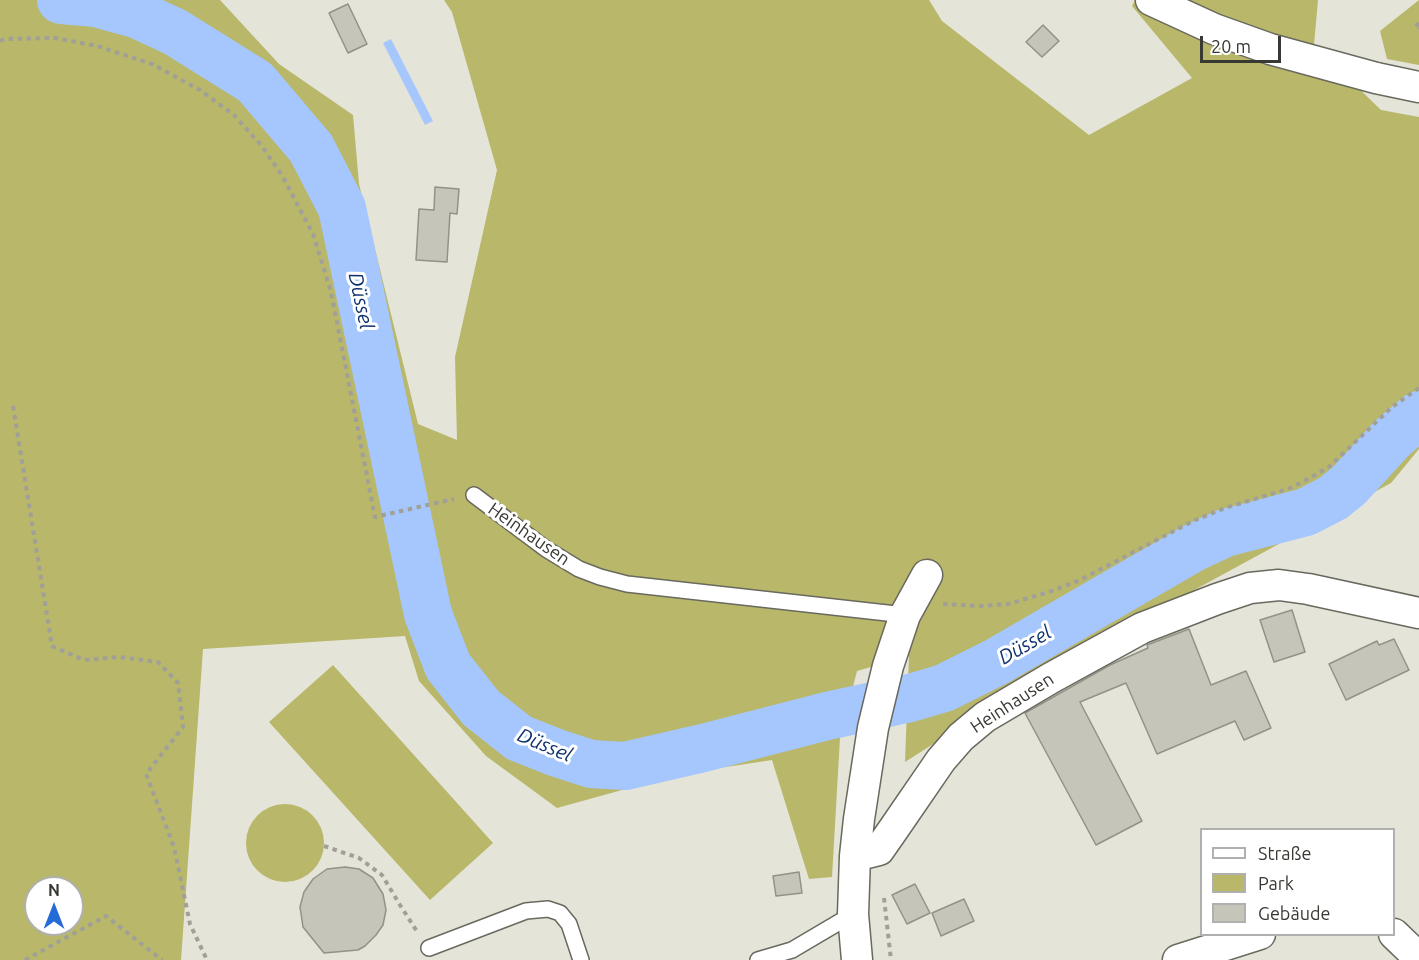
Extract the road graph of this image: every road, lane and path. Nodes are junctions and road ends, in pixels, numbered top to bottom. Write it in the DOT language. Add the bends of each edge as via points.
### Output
graph roads {
  1 [pos="1150,0"];
  2 [pos="0,41"];
  3 [pos="1419,87"];
  4 [pos="1419,388"];
  5 [pos="13,406"];
  6 [pos="474,495"];
  7 [pos="433,504"];
  8 [pos="927,575"];
  9 [pos="909,608"];
  10 [pos="1419,613"];
  11 [pos="324,846"];
  12 [pos="855,856"];
  13 [pos="884,894"];
  14 [pos="853,914"];
  15 [pos="1395,935"];
  16 [pos="1254,936"];
  17 [pos="1265,936"];
  18 [pos="429,948"];
  19 [pos="1419,958"];
  20 [pos="25,960"];
  21 [pos="162,960"];
  22 [pos="207,960"];
  23 [pos="581,960"];
  24 [pos="758,960"];
  25 [pos="857,960"];
  26 [pos="891,960"];
  27 [pos="1178,960"];
  28 [pos="1261,960"];
  1 -- 3 [label="street" via="1270,49"];
  2 -- 7 [label="path" via="55,38 97,46 152,64 200,90 234,115 284,177 313,234 331,292 375,517"];
  4 -- 9 [label="path" via="1392,407 1330,466 1310,478 1193,521 1080,580 1008,604"];
  5 -- 22 [label="path" via="52,646 84,660 118,657 158,662 178,683 183,727 146,774 174,847 190,924"];
  6 -- 9 [label="lane, Heinhausen" via="546,549 600,577 627,584"];
  8 -- 9 [label="street"];
  9 -- 12 [label="street" via="888,666 873,728"];
  10 -- 12 [label="street, Heinhausen" via="1279,585 1250,588 1142,628 985,717 941,760 879,850"];
  11 -- 18 [label="path" via="359,858 382,875"];
  12 -- 14 [label="street"];
  13 -- 26 [label="path"];
  14 -- 24 [label="lane" via="792,950"];
  14 -- 25 [label="street"];
  15 -- 19 [label="street"];
  16 -- 27 [label="street"];
  17 -- 28 [label="street"];
  18 -- 23 [label="lane" via="526,911 548,909 560,913 569,924"];
  20 -- 21 [label="path" via="106,916"];
}
